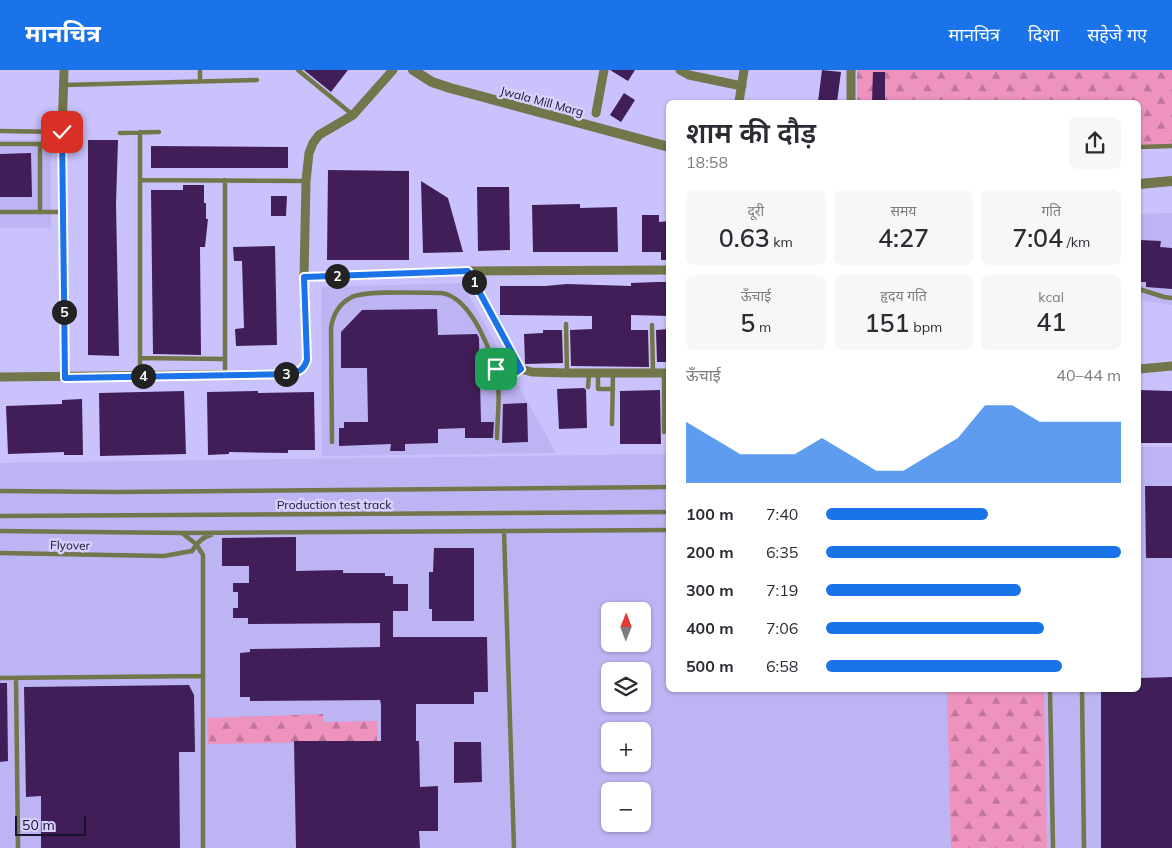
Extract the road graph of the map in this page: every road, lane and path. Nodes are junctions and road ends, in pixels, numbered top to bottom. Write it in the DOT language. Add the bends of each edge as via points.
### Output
graph roads {
  1 [pos="64,70"];
  2 [pos="200,70"];
  3 [pos="298,70"];
  4 [pos="394,70"];
  5 [pos="413,70"];
  6 [pos="604,70"];
  7 [pos="680,70"];
  8 [pos="744,70"];
  9 [pos="851,70"];
  10 [pos="257,80"];
  11 [pos="200,81"];
  12 [pos="64,85"];
  13 [pos="742,86"];
  14 [pos="739,100"];
  15 [pos="850,100"];
  16 [pos="596,113"];
  17 [pos="353,115"];
  18 [pos="0,132"];
  19 [pos="62,132"];
  20 [pos="140,132"];
  21 [pos="159,132"];
  22 [pos="120,133"];
  23 [pos="0,144"];
  24 [pos="40,144"];
  25 [pos="62,144"];
  26 [pos="666,146"];
  27 [pos="1172,146"];
  28 [pos="1141,147"];
  29 [pos="141,180"];
  30 [pos="225,180"];
  31 [pos="306,181"];
  32 [pos="1172,181"];
  33 [pos="1141,184"];
  34 [pos="0,212"];
  35 [pos="40,212"];
  36 [pos="63,212"];
  37 [pos="666,270"];
  38 [pos="468,271"];
  39 [pos="304,277"];
  40 [pos="1141,290"];
  41 [pos="1172,298"];
  42 [pos="566,324"];
  43 [pos="652,325"];
  44 [pos="140,358"];
  45 [pos="225,359"];
  46 [pos="1172,366"];
  47 [pos="521,369"];
  48 [pos="1141,369"];
  49 [pos="594,372"];
  50 [pos="567,373"];
  51 [pos="613,373"];
  52 [pos="653,373"];
  53 [pos="666,373"];
  54 [pos="225,375"];
  55 [pos="140,376"];
  56 [pos="0,378"];
  57 [pos="65,378"];
  58 [pos="498,385"];
  59 [pos="588,387"];
  60 [pos="613,389"];
  61 [pos="666,393"];
  62 [pos="612,424"];
  63 [pos="664,432"];
  64 [pos="496,438"];
  65 [pos="332,442"];
  66 [pos="666,486"];
  67 [pos="0,491"];
  68 [pos="666,512"];
  69 [pos="0,516"];
  70 [pos="666,530"];
  71 [pos="0,531"];
  72 [pos="504,531"];
  73 [pos="182,533"];
  74 [pos="224,533"];
  75 [pos="196,544"];
  76 [pos="0,553"];
  77 [pos="202,676"];
  78 [pos="0,678"];
  79 [pos="16,678"];
  80 [pos="1050,692"];
  81 [pos="1082,692"];
  82 [pos="18,848"];
  83 [pos="203,848"];
  84 [pos="514,848"];
  85 [pos="1053,848"];
  86 [pos="1084,848"];
  1 -- 12 [label="street"];
  2 -- 11 [label="lane"];
  3 -- 17 [label="lane"];
  4 -- 17 [label="street"];
  5 -- 26 [label="street, Jwala Mill Marg" via="450,88"];
  6 -- 16 [label="street"];
  7 -- 13 [label="street" via="689,75"];
  8 -- 13 [label="street"];
  9 -- 15 [label="street"];
  10 -- 11 [label="lane"];
  11 -- 12 [label="lane"];
  12 -- 19 [label="street"];
  13 -- 14 [label="street"];
  17 -- 31 [label="street" via="319,135 313,143"];
  18 -- 19 [label="lane"];
  19 -- 25 [label="street"];
  20 -- 21 [label="lane"];
  20 -- 22 [label="lane"];
  20 -- 29 [label="lane"];
  23 -- 24 [label="lane"];
  24 -- 25 [label="lane"];
  24 -- 35 [label="lane"];
  25 -- 36 [label="street"];
  27 -- 28 [label="lane"];
  29 -- 30 [label="lane"];
  29 -- 44 [label="lane"];
  30 -- 31 [label="lane"];
  30 -- 45 [label="lane"];
  31 -- 39 [label="street"];
  32 -- 33 [label="street"];
  34 -- 35 [label="lane"];
  35 -- 36 [label="lane"];
  36 -- 57 [label="street"];
  37 -- 38 [label="street"];
  38 -- 39 [label="street"];
  38 -- 47 [label="street"];
  39 -- 54 [label="street" via="305,367 292,374"];
  40 -- 41 [label="lane"];
  42 -- 50 [label="lane"];
  43 -- 52 [label="lane"];
  44 -- 45 [label="lane"];
  44 -- 55 [label="lane"];
  45 -- 54 [label="lane"];
  46 -- 48 [label="street"];
  47 -- 50 [label="street"];
  47 -- 58 [label="lane"];
  49 -- 50 [label="street"];
  49 -- 51 [label="street"];
  49 -- 59 [label="lane"];
  49 -- 60 [label="lane" via="598,389"];
  51 -- 52 [label="street"];
  51 -- 60 [label="lane"];
  52 -- 53 [label="street"];
  54 -- 55 [label="street"];
  55 -- 57 [label="street"];
  56 -- 57 [label="street"];
  58 -- 64 [label="lane"];
  58 -- 65 [label="lane" via="485,339 467,311 450,294 358,294 341,304 331,328"];
  60 -- 62 [label="lane"];
  61 -- 63 [label="lane"];
  66 -- 67 [label="lane"];
  68 -- 69 [label="lane, Production test track"];
  70 -- 72 [label="lane"];
  71 -- 73 [label="lane"];
  72 -- 74 [label="lane"];
  72 -- 84 [label="lane"];
  73 -- 74 [label="lane"];
  73 -- 75 [label="lane"];
  74 -- 75 [label="lane, Flyover" via="207,536"];
  75 -- 76 [label="lane, Flyover" via="192,551 177,555"];
  75 -- 77 [label="lane" via="203,555"];
  77 -- 79 [label="lane"];
  77 -- 83 [label="lane"];
  78 -- 79 [label="lane"];
  79 -- 82 [label="lane"];
  80 -- 85 [label="lane"];
  81 -- 86 [label="lane"];
}
